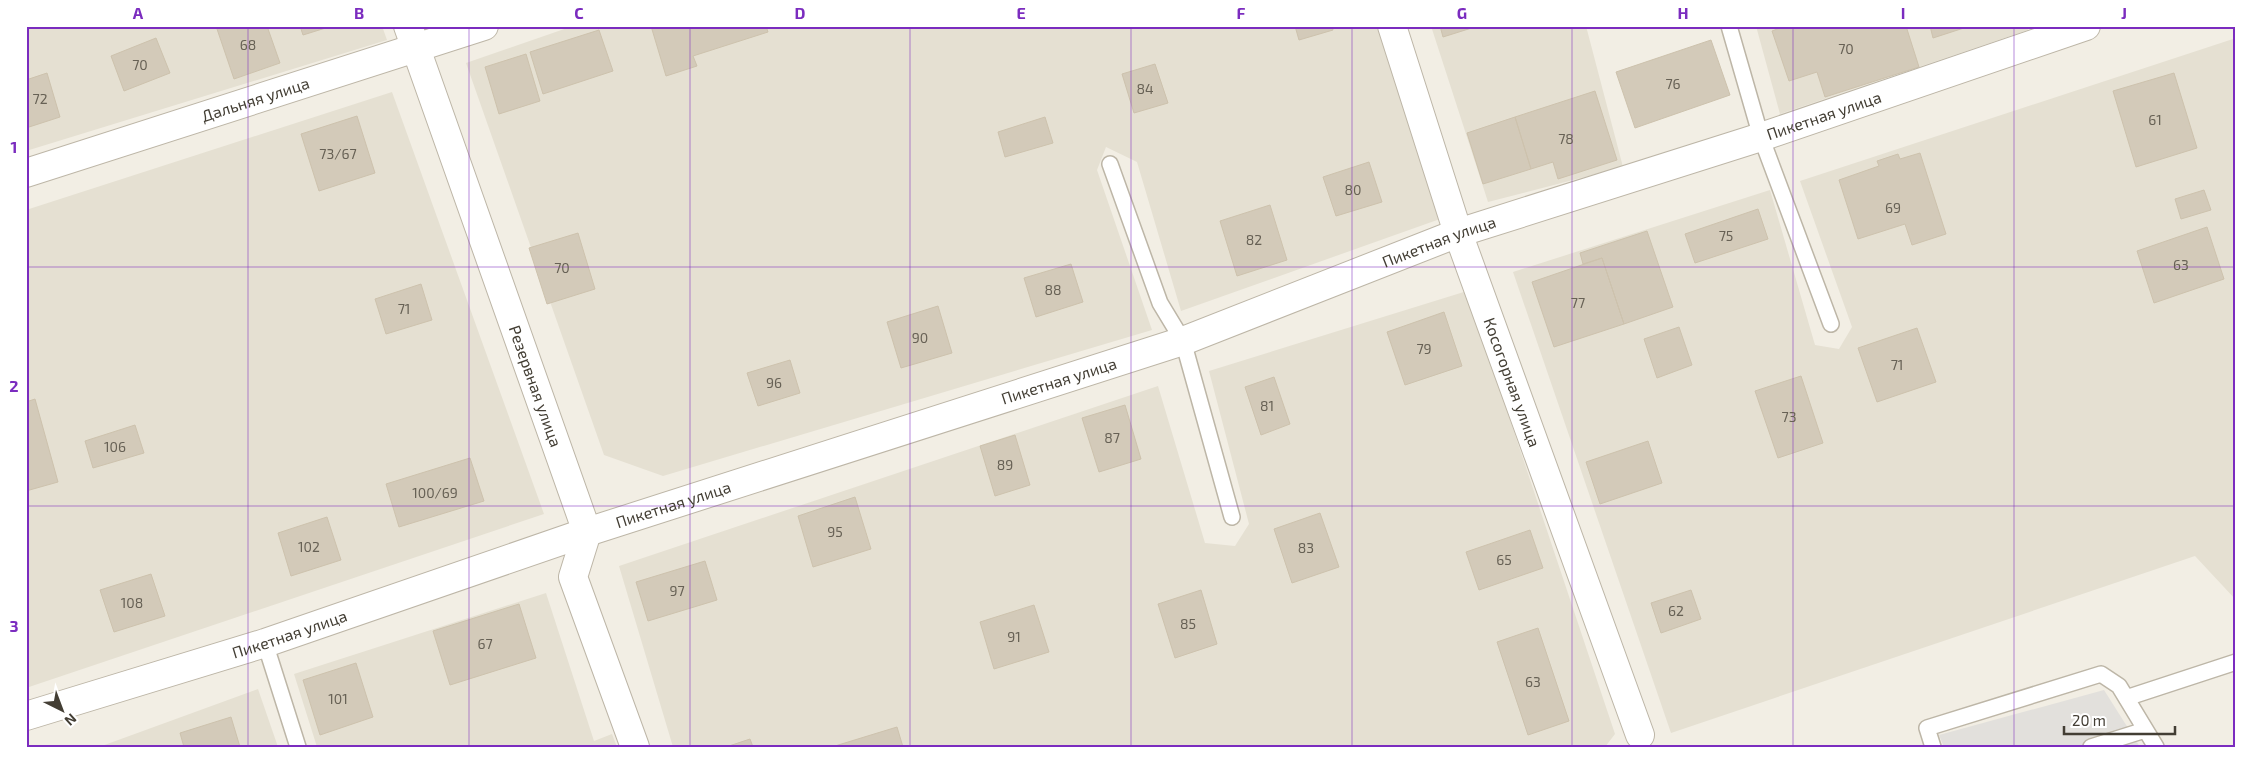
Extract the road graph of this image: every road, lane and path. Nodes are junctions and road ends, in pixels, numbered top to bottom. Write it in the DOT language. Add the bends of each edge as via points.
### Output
graph roads {
  1 [pos="484,26"];
  2 [pos="1392,26"];
  3 [pos="1729,26"];
  4 [pos="2086,26"];
  5 [pos="2051,31"];
  6 [pos="413,38"];
  7 [pos="1761,137"];
  8 [pos="1110,164"];
  9 [pos="26,173"];
  10 [pos="1458,233"];
  11 [pos="1831,324"];
  12 [pos="1183,341"];
  13 [pos="1232,517"];
  14 [pos="587,532"];
  15 [pos="265,643"];
  16 [pos="2236,662"];
  17 [pos="2126,698"];
  18 [pos="26,716"];
  19 [pos="2145,730"];
  20 [pos="1640,735"];
  21 [pos="298,747"];
  22 [pos="635,747"];
  23 [pos="1933,747"];
  24 [pos="2091,747"];
  25 [pos="2156,747"];
  1 -- 6 [label="street, Дальняя улица"];
  2 -- 10 [label="street, Косогорная улица"];
  3 -- 7 [label="lane"];
  4 -- 5 [label="street, Пикетная улица"];
  5 -- 7 [label="street, Пикетная улица"];
  6 -- 9 [label="street, Дальняя улица"];
  6 -- 14 [label="street, Резервная улица"];
  7 -- 10 [label="street, Пикетная улица"];
  7 -- 11 [label="lane"];
  8 -- 12 [label="lane" via="1160,303"];
  10 -- 12 [label="street, Пикетная улица"];
  10 -- 20 [label="street, Косогорная улица"];
  12 -- 13 [label="lane"];
  12 -- 14 [label="street, Пикетная улица"];
  14 -- 15 [label="street, Пикетная улица"];
  14 -- 22 [label="street" via="573,577"];
  15 -- 18 [label="street, Пикетная улица"];
  15 -- 21 [label="lane"];
  16 -- 17 [label="lane"];
  17 -- 19 [label="lane"];
  17 -- 23 [label="lane" via="2119,686 2101,674 1927,728"];
  19 -- 24 [label="lane"];
  19 -- 25 [label="lane"];
}
